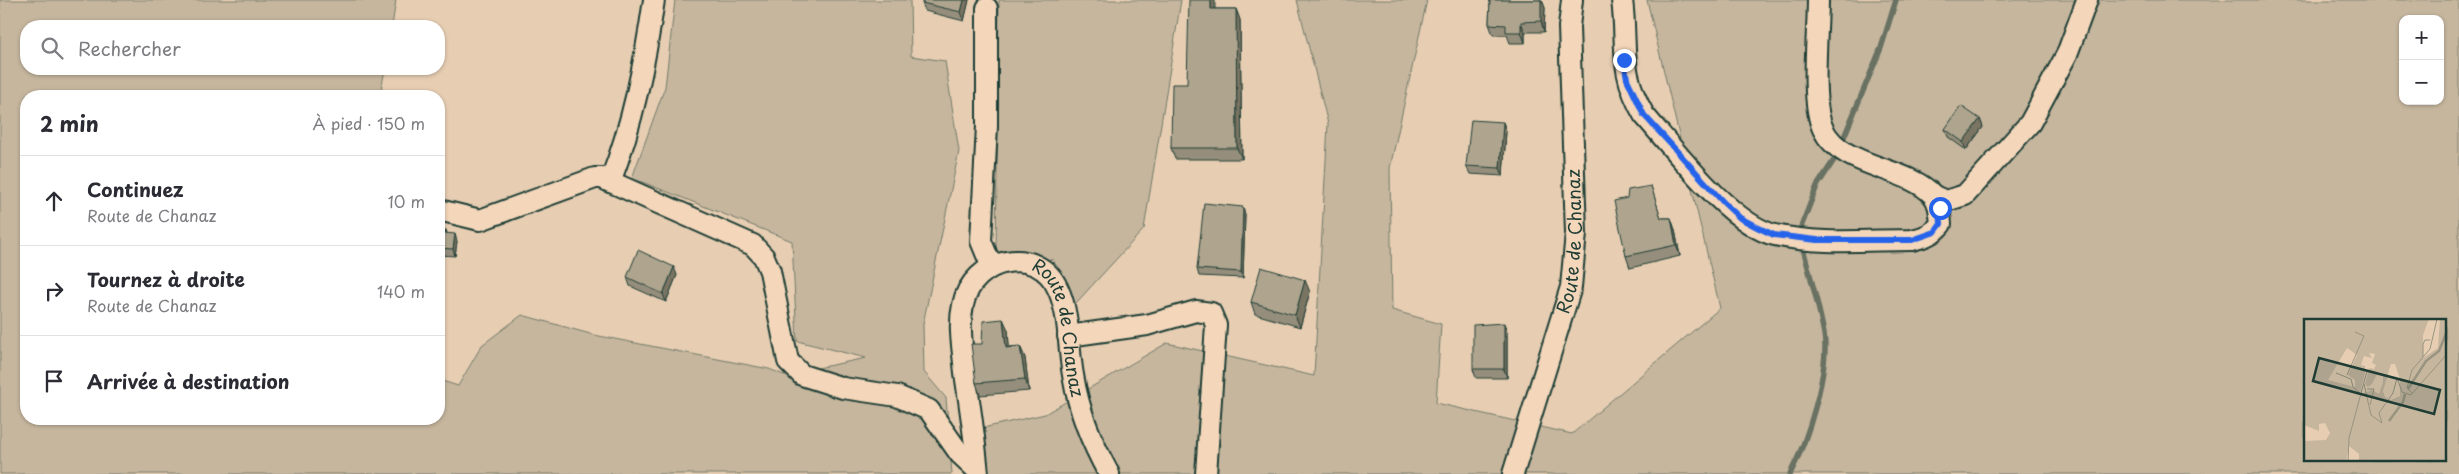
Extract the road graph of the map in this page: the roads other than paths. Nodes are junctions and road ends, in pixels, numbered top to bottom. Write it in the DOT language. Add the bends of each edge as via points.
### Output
graph roads {
  1 [pos="654,0"];
  2 [pos="1572,0"];
  3 [pos="1622,0"];
  4 [pos="1818,0"];
  5 [pos="2087,0"];
  6 [pos="986,8"];
  7 [pos="610,182"];
  8 [pos="1934,196"];
  9 [pos="445,211"];
  10 [pos="991,265"];
  11 [pos="1068,336"];
  12 [pos="978,472"];
  13 [pos="1109,474"];
  14 [pos="1206,474"];
  15 [pos="1513,474"];
  1 -- 7 [label="street" via="630,128"];
  2 -- 15 [label="street, Route de Chanaz" via="1569,27 1576,233 1571,287"];
  3 -- 8 [label="street" via="1624,60 1635,100 1644,115 1740,218 1774,235 1817,240 1912,240 1935,232 1941,224 1940,208"];
  4 -- 8 [label="street" via="1817,112 1823,130 1835,144 1855,157 1922,186"];
  5 -- 8 [label="street" via="2067,54 2030,123 1965,195 1946,201"];
  6 -- 10 [label="street" via="987,126 981,241"];
  7 -- 9 [label="street" via="595,178 480,220"];
  7 -- 12 [label="street" via="753,245 764,257 770,271 788,361 802,375 843,388 897,396 928,410 960,454"];
  10 -- 11 [label="street, Route de Chanaz" via="1018,261 1041,268 1058,289"];
  10 -- 12 [label="street, Route de Chanaz" via="969,289 963,304 961,328"];
  11 -- 13 [label="street, Route de Chanaz" via="1080,412"];
  11 -- 14 [label="street" via="1147,325 1196,311 1211,314 1216,325"];
}
